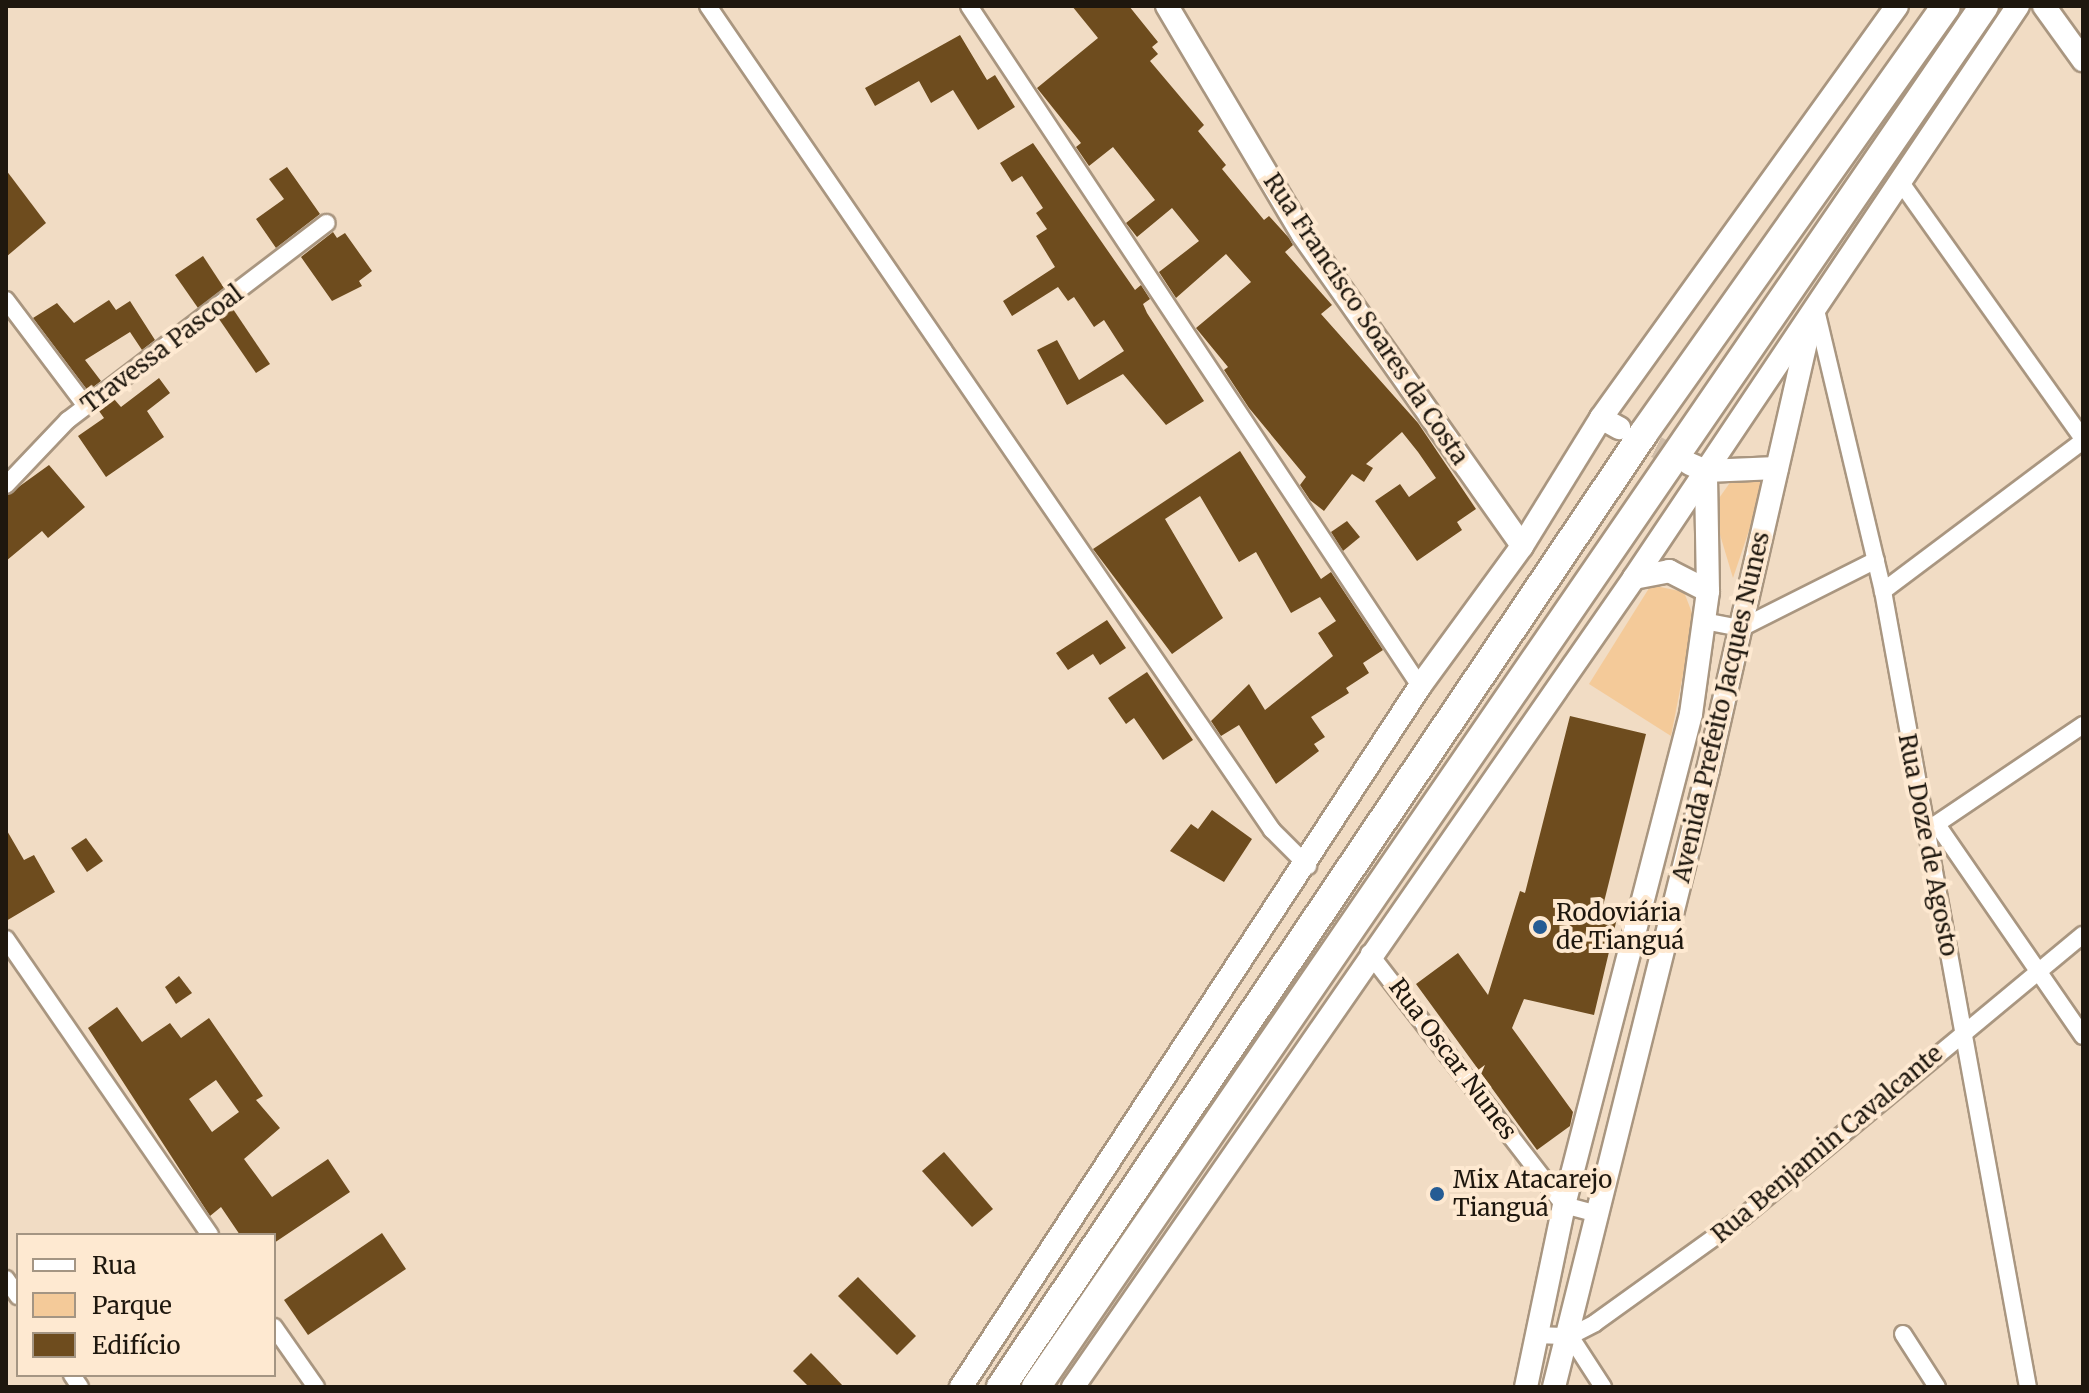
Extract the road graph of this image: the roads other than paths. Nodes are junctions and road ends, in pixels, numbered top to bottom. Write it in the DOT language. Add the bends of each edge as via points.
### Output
graph roads {
  1 [pos="708,6"];
  2 [pos="969,6"];
  3 [pos="1167,6"];
  4 [pos="1897,6"];
  5 [pos="1946,6"];
  6 [pos="1984,6"];
  7 [pos="2018,6"];
  8 [pos="2044,6"];
  9 [pos="2083,60"];
  10 [pos="1899,180"];
  11 [pos="327,223"];
  12 [pos="6,300"];
  13 [pos="1815,305"];
  14 [pos="86,406"];
  15 [pos="2083,440"];
  16 [pos="1698,468"];
  17 [pos="1777,468"];
  18 [pos="6,485"];
  19 [pos="1522,546"];
  20 [pos="1876,560"];
  21 [pos="1634,578"];
  22 [pos="1708,591"];
  23 [pos="1883,591"];
  24 [pos="1704,621"];
  25 [pos="1741,628"];
  26 [pos="1420,686"];
  27 [pos="1691,714"];
  28 [pos="1720,721"];
  29 [pos="2083,725"];
  30 [pos="1665,814"];
  31 [pos="1695,822"];
  32 [pos="1931,828"];
  33 [pos="1308,866"];
  34 [pos="1641,909"];
  35 [pos="1670,917"];
  36 [pos="2083,935"];
  37 [pos="6,939"];
  38 [pos="1369,953"];
  39 [pos="2038,971"];
  40 [pos="1615,1007"];
  41 [pos="1645,1015"];
  42 [pos="1963,1030"];
  43 [pos="2083,1036"];
  44 [pos="1589,1110"];
  45 [pos="1618,1118"];
  46 [pos="1564,1205"];
  47 [pos="1593,1213"];
  48 [pos="209,1233"];
  49 [pos="276,1330"];
  50 [pos="1903,1334"];
  51 [pos="1536,1335"];
  52 [pos="1566,1337"];
  53 [pos="316,1387"];
  54 [pos="961,1387"];
  55 [pos="1001,1387"];
  56 [pos="1036,1387"];
  57 [pos="1073,1387"];
  58 [pos="1526,1387"];
  59 [pos="1554,1387"];
  60 [pos="1603,1387"];
  61 [pos="1937,1387"];
  62 [pos="2028,1387"];
  1 -- 33 [label="street" via="1272,830"];
  2 -- 26 [label="street"];
  3 -- 19 [label="main road, Rua Francisco Soares da Costa" via="1303,235"];
  4 -- 19 [label="main road"];
  5 -- 55 [label="highway" via="1643,434"];
  6 -- 56 [label="highway"];
  7 -- 10 [label="main road"];
  8 -- 9 [label="main road"];
  10 -- 13 [label="main road"];
  10 -- 15 [label="street"];
  11 -- 14 [label="street, Travessa Pascoal"];
  12 -- 14 [label="street"];
  13 -- 16 [label="main road"];
  13 -- 17 [label="main road, Avenida Prefeito Jacques Nunes"];
  13 -- 20 [label="street, Rua Doze de Agosto"];
  14 -- 18 [label="street, Travessa Pascoal"];
  15 -- 23 [label="street"];
  16 -- 17 [label="main road"];
  16 -- 21 [label="main road"];
  16 -- 22 [label="main road, Avenida Prefeito Jacques Nunes"];
  17 -- 25 [label="main road, Avenida Prefeito Jacques Nunes"];
  19 -- 26 [label="main road"];
  20 -- 23 [label="street, Rua Doze de Agosto"];
  20 -- 25 [label="street"];
  21 -- 22 [label="main road" via="1669,571"];
  21 -- 38 [label="main road"];
  22 -- 24 [label="main road, Avenida Prefeito Jacques Nunes"];
  23 -- 32 [label="street, Rua Doze de Agosto"];
  24 -- 25 [label="street"];
  24 -- 27 [label="main road, Avenida Prefeito Jacques Nunes"];
  25 -- 28 [label="main road, Avenida Prefeito Jacques Nunes"];
  26 -- 33 [label="main road"];
  27 -- 28 [label="main road"];
  27 -- 30 [label="main road, Avenida Prefeito Jacques Nunes"];
  28 -- 31 [label="main road, Avenida Prefeito Jacques Nunes"];
  29 -- 32 [label="street"];
  30 -- 31 [label="main road"];
  30 -- 34 [label="main road, Avenida Prefeito Jacques Nunes"];
  31 -- 35 [label="main road, Avenida Prefeito Jacques Nunes"];
  32 -- 39 [label="street"];
  32 -- 42 [label="street, Rua Doze de Agosto"];
  33 -- 54 [label="main road"];
  34 -- 35 [label="main road"];
  34 -- 40 [label="main road, Avenida Prefeito Jacques Nunes"];
  35 -- 41 [label="main road, Avenida Prefeito Jacques Nunes"];
  36 -- 39 [label="street, Rua Benjamin Cavalcante"];
  37 -- 48 [label="street"];
  38 -- 46 [label="street, Rua Oscar Nunes"];
  38 -- 57 [label="main road"];
  39 -- 42 [label="street, Rua Benjamin Cavalcante"];
  39 -- 43 [label="street"];
  40 -- 41 [label="main road"];
  40 -- 44 [label="main road, Avenida Prefeito Jacques Nunes"];
  41 -- 45 [label="main road, Avenida Prefeito Jacques Nunes"];
  42 -- 52 [label="street, Rua Benjamin Cavalcante" via="1744,1216"];
  42 -- 62 [label="street, Rua Doze de Agosto"];
  44 -- 45 [label="main road"];
  44 -- 46 [label="main road, Avenida Prefeito Jacques Nunes"];
  45 -- 47 [label="main road, Avenida Prefeito Jacques Nunes"];
  46 -- 47 [label="street"];
  46 -- 51 [label="main road, Avenida Prefeito Jacques Nunes"];
  47 -- 52 [label="main road, Avenida Prefeito Jacques Nunes"];
  49 -- 53 [label="street"];
  50 -- 61 [label="street"];
  51 -- 52 [label="street"];
  51 -- 58 [label="main road, Avenida Prefeito Jacques Nunes"];
  52 -- 59 [label="main road, Avenida Prefeito Jacques Nunes"];
  52 -- 60 [label="street"];
}
